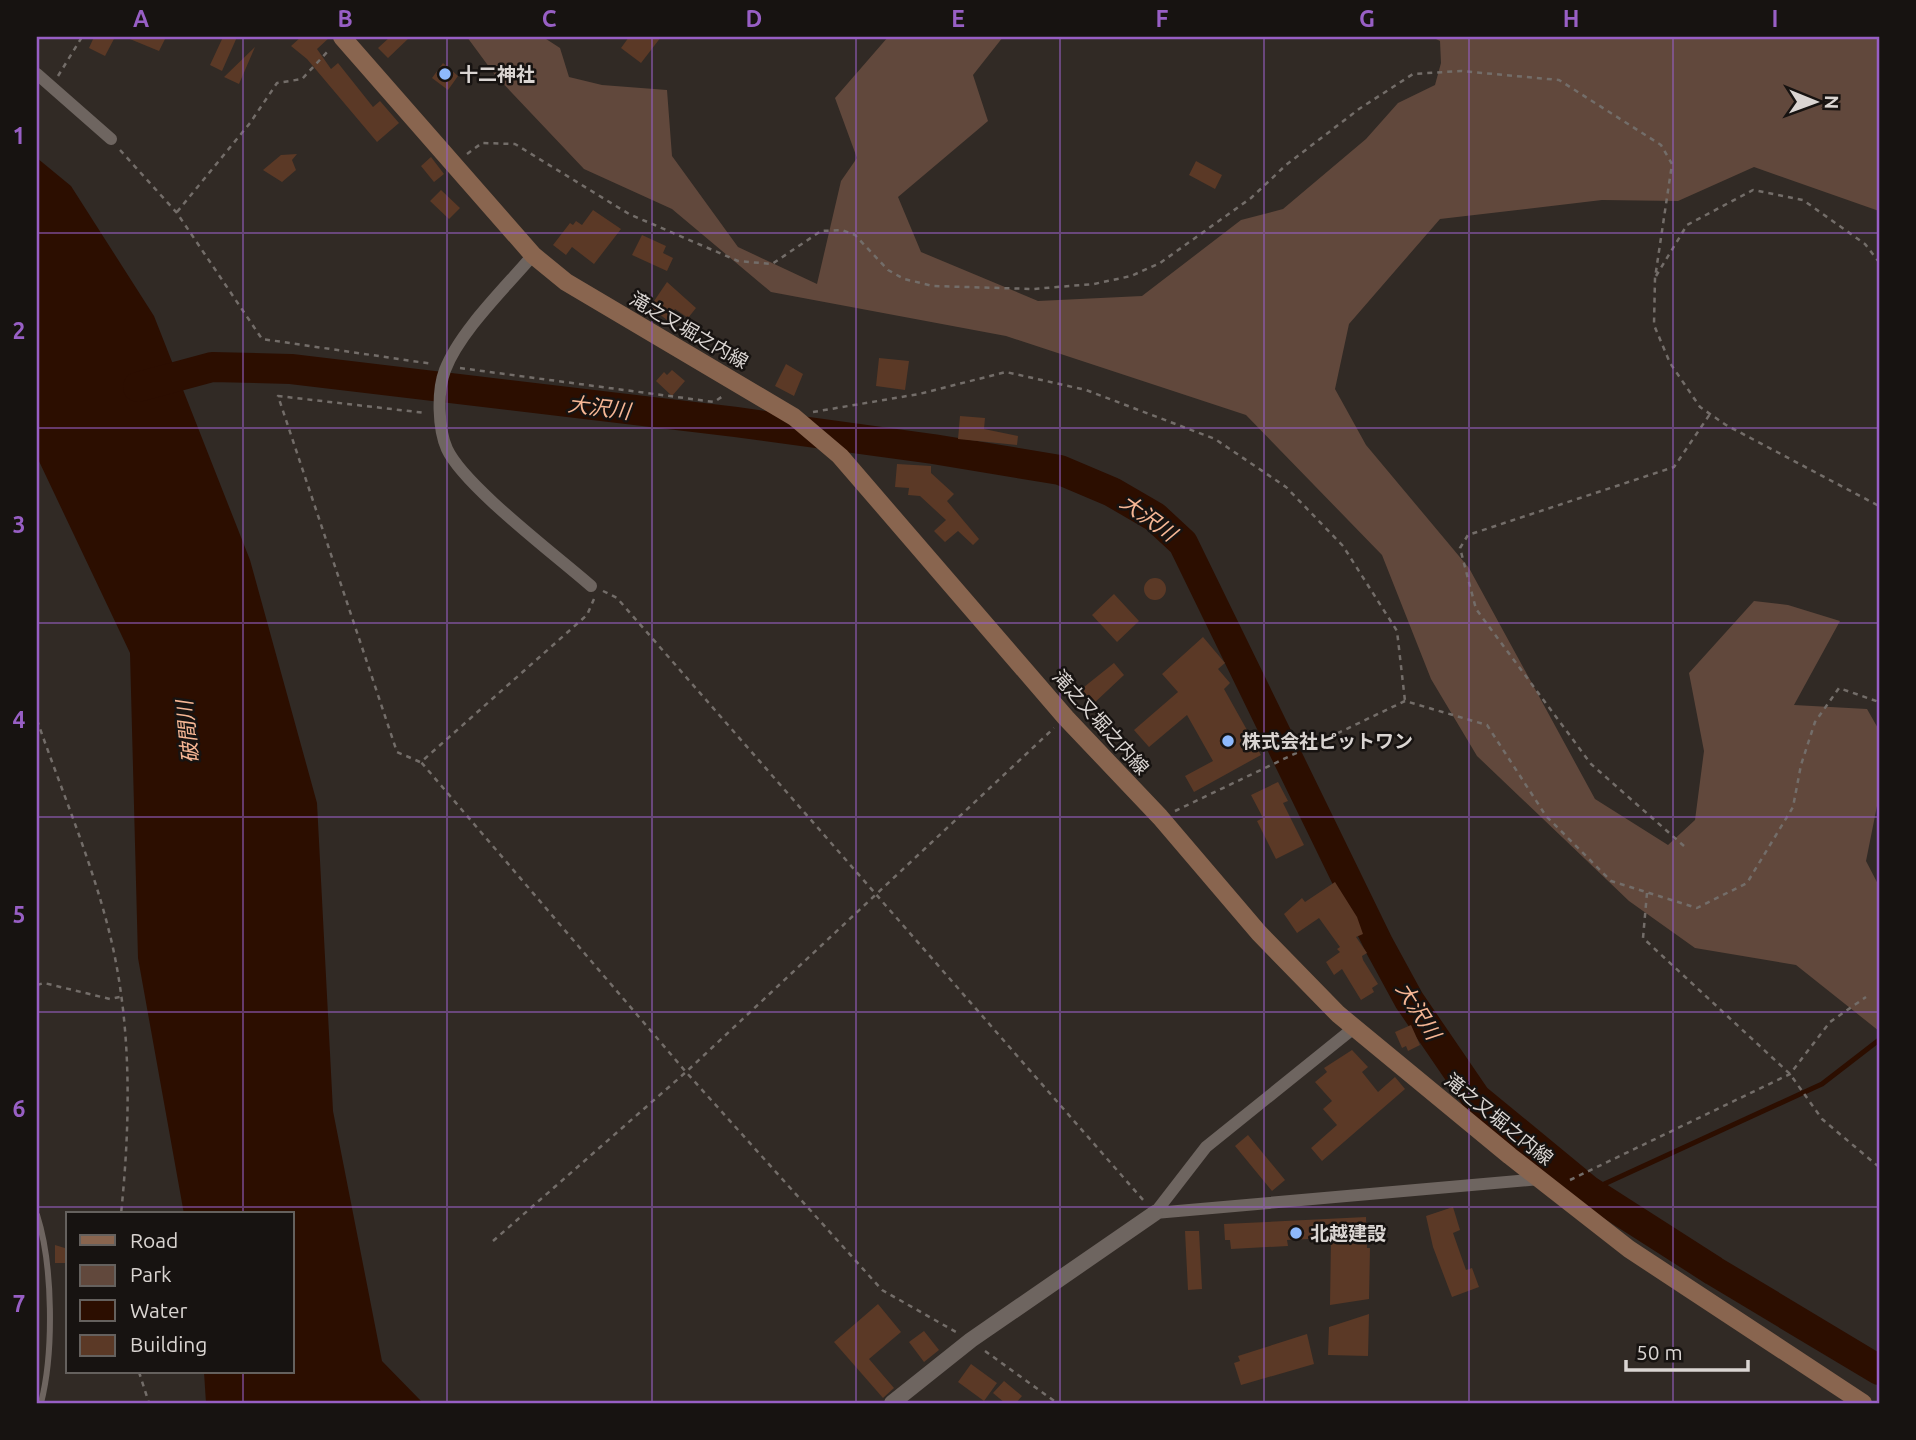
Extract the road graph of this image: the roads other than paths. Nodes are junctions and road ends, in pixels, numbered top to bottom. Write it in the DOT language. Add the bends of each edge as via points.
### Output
graph roads {
  1 [pos="337,41"];
  2 [pos="37,74"];
  3 [pos="111,139"];
  4 [pos="533,255"];
  5 [pos="591,586"];
  6 [pos="1355,1027"];
  7 [pos="1546,1184"];
  8 [pos="1155,1213"];
  9 [pos="37,1215"];
  10 [pos="41,1403"];
  11 [pos="892,1403"];
  12 [pos="1863,1403"];
  1 -- 4 [label="main road, 滝之又堀之内線"];
  2 -- 3 [label="street"];
  4 -- 5 [label="street" via="458,345 446,369 440,413 447,449 470,480"];
  4 -- 6 [label="main road, 滝之又堀之内線" via="566,282 794,417 840,456 1259,933"];
  6 -- 7 [label="main road, 滝之又堀之内線"];
  6 -- 8 [label="street" via="1206,1147"];
  7 -- 8 [label="street"];
  7 -- 12 [label="main road, 滝之又堀之内線" via="1629,1249"];
  8 -- 11 [label="street" via="971,1340"];
  9 -- 10 [label="lane" via="49,1283"];
}
